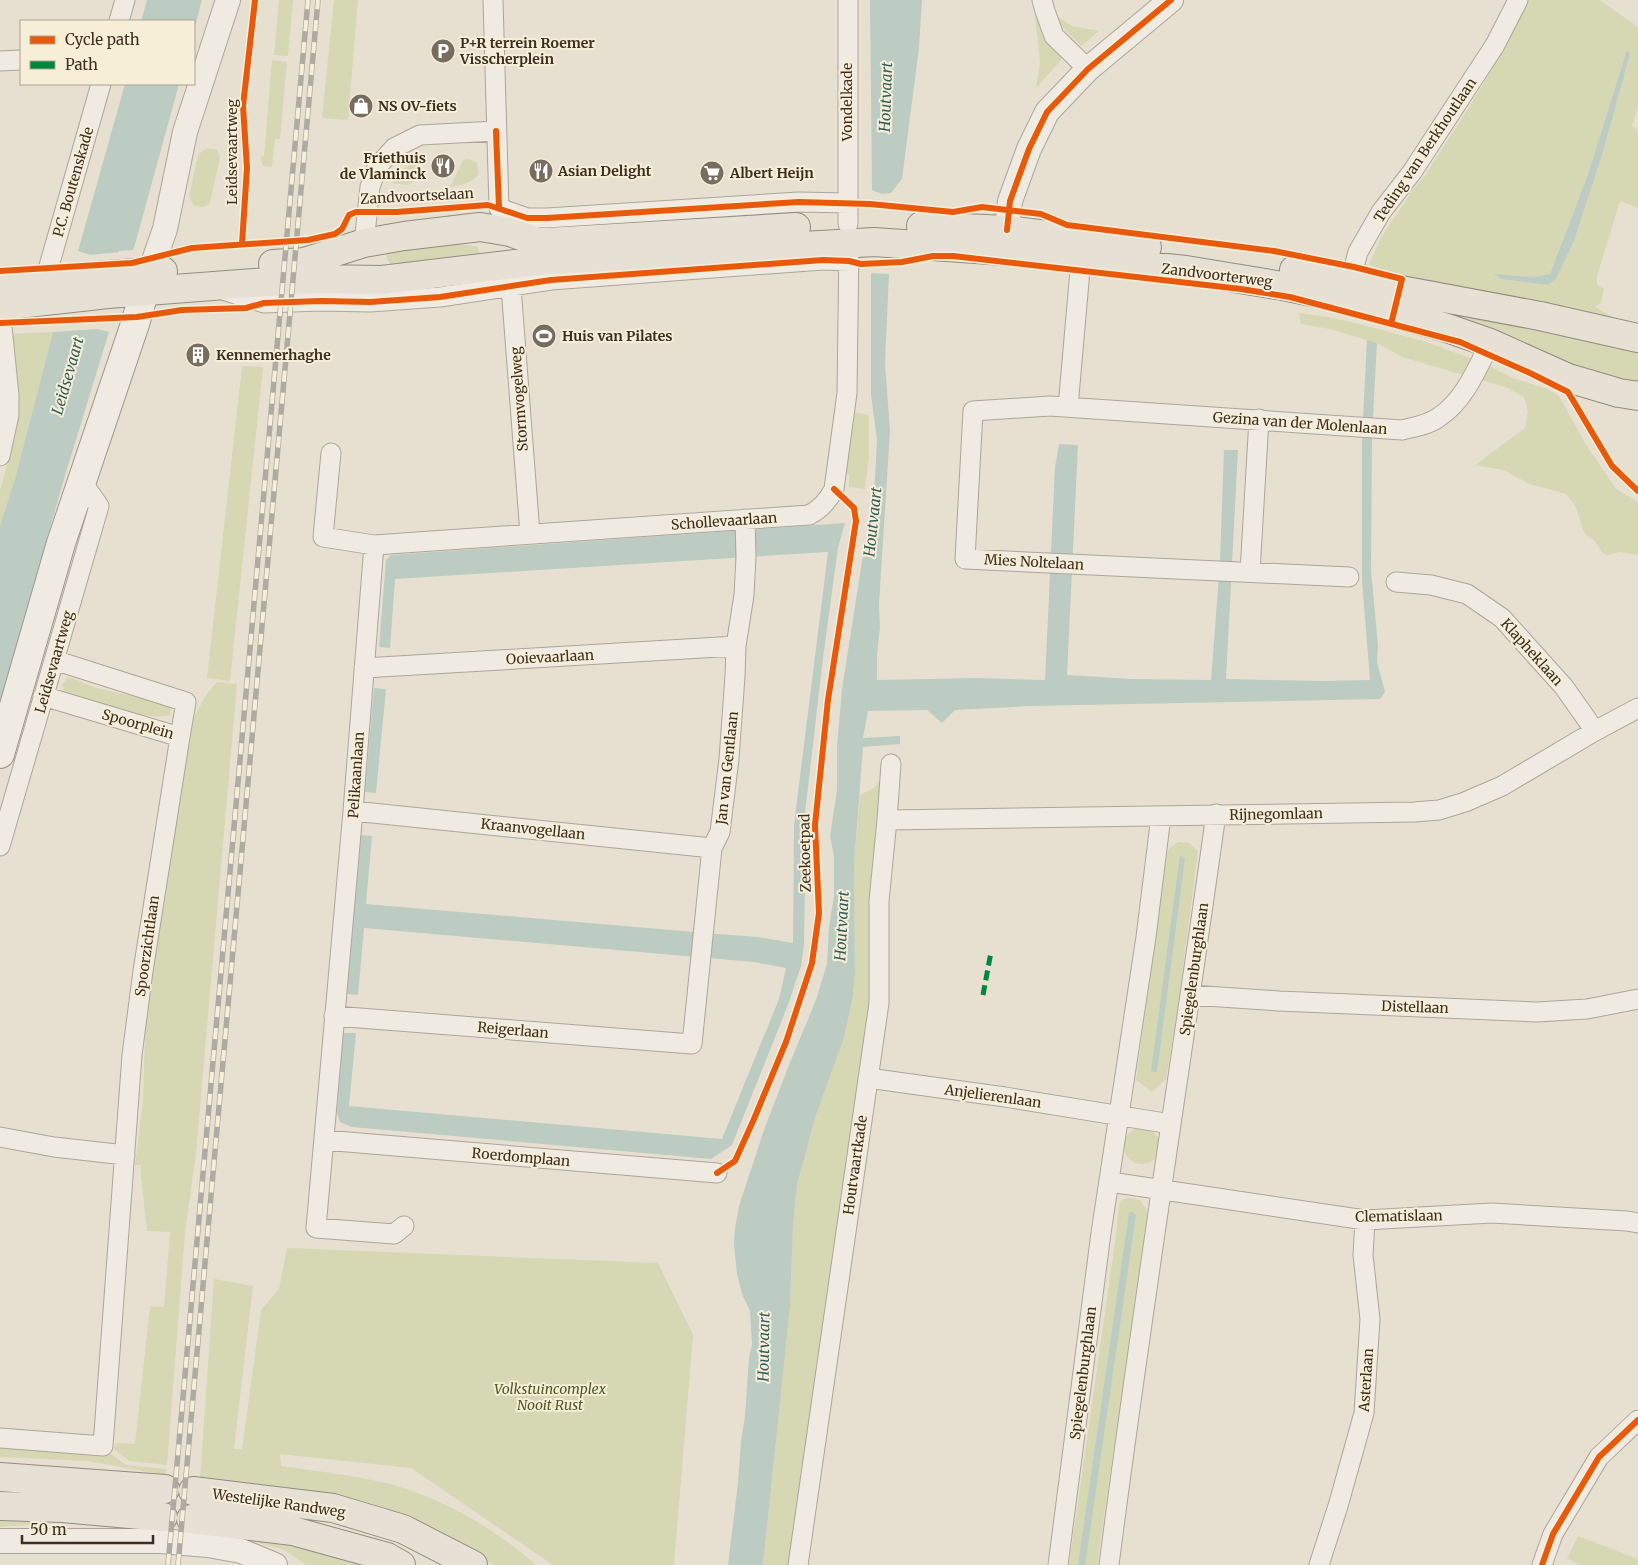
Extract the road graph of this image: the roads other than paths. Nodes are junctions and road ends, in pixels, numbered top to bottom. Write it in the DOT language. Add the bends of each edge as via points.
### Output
graph roads {
  1 [pos="125,0"];
  2 [pos="228,0"];
  3 [pos="493,0"];
  4 [pos="848,0"];
  5 [pos="1042,0"];
  6 [pos="1171,0"];
  7 [pos="1518,0"];
  8 [pos="119,20"];
  9 [pos="20,60"];
  10 [pos="0,61"];
  11 [pos="1088,69"];
  12 [pos="101,85"];
  13 [pos="496,131"];
  14 [pos="480,227"];
  15 [pos="848,233"];
  16 [pos="1006,240"];
  17 [pos="364,243"];
  18 [pos="1081,256"];
  19 [pos="507,276"];
  20 [pos="45,280"];
  21 [pos="382,280"];
  22 [pos="147,281"];
  23 [pos="0,283"];
  24 [pos="212,286"];
  25 [pos="79,287"];
  26 [pos="1361,294"];
  27 [pos="1,312"];
  28 [pos="1638,338"];
  29 [pos="1488,348"];
  30 [pos="1638,396"];
  31 [pos="1068,407"];
  32 [pos="973,411"];
  33 [pos="1259,420"];
  34 [pos="1,451"];
  35 [pos="330,454"];
  36 [pos="82,482"];
  37 [pos="744,523"];
  38 [pos="530,534"];
  39 [pos="374,545"];
  40 [pos="1243,572"];
  41 [pos="1349,577"];
  42 [pos="1396,582"];
  43 [pos="736,646"];
  44 [pos="54,660"];
  45 [pos="364,668"];
  46 [pos="44,696"];
  47 [pos="1638,708"];
  48 [pos="1595,731"];
  49 [pos="180,737"];
  50 [pos="0,754"];
  51 [pos="890,764"];
  52 [pos="353,811"];
  53 [pos="1216,814"];
  54 [pos="1161,816"];
  55 [pos="888,820"];
  56 [pos="0,846"];
  57 [pos="712,848"];
  58 [pos="1191,995"];
  59 [pos="1638,999"];
  60 [pos="334,1016"];
  61 [pos="692,1044"];
  62 [pos="868,1078"];
  63 [pos="1119,1116"];
  64 [pos="1170,1124"];
  65 [pos="0,1137"];
  66 [pos="324,1140"];
  67 [pos="126,1155"];
  68 [pos="717,1173"];
  69 [pos="1110,1182"];
  70 [pos="1162,1190"];
  71 [pos="1365,1220"];
  72 [pos="1638,1223"];
  73 [pos="404,1226"];
  74 [pos="1638,1420"];
  75 [pos="0,1438"];
  76 [pos="0,1477"];
  77 [pos="165,1489"];
  78 [pos="193,1491"];
  79 [pos="0,1506"];
  80 [pos="163,1517"];
  81 [pos="191,1519"];
  82 [pos="0,1541"];
  83 [pos="275,1565"];
  84 [pos="401,1565"];
  85 [pos="473,1565"];
  86 [pos="798,1565"];
  87 [pos="1058,1565"];
  88 [pos="1109,1565"];
  89 [pos="1319,1565"];
  90 [pos="1542,1565"];
  1 -- 8 [label="street"];
  2 -- 22 [label="street, Leidsevaartweg" via="185,132 168,217"];
  3 -- 13 [label="street"];
  4 -- 15 [label="street, Vondelkade"];
  5 -- 11 [label="street" via="1054,36"];
  6 -- 11 [label="street"];
  7 -- 26 [label="street, Teding van Berkhoutlaan" via="1495,45 1412,172 1381,212 1358,252 1354,267"];
  9 -- 10 [label="street"];
  11 -- 16 [label="street" via="1047,112 1029,149 1010,201"];
  12 -- 20 [label="street, P.C. Boutenskade"];
  13 -- 15 [label="street" via="499,208 527,218 799,202"];
  13 -- 17 [label="street" via="420,135 394,148 377,167 370,186"];
  14 -- 15 [label="main road" via="510,232 538,242"];
  14 -- 17 [label="main road"];
  14 -- 19 [label="main road" via="493,238"];
  15 -- 16 [label="main road, Zandvoorterweg"];
  15 -- 19 [label="main road" via="539,261"];
  15 -- 19 [label="street" via="814,261 541,282"];
  15 -- 37 [label="street, Schollevaarlaan" via="847,393 834,489 827,502 809,515"];
  16 -- 18 [label="main road, Zandvoorterweg"];
  17 -- 21 [label="main road" via="363,260 367,270"];
  17 -- 22 [label="main road" via="304,262"];
  18 -- 26 [label="main road, Zandvoorterweg" via="1235,277 1322,294"];
  18 -- 31 [label="street"];
  19 -- 21 [label="main road"];
  19 -- 24 [label="street" via="440,297 370,302 264,303"];
  19 -- 38 [label="street, Stormvogelweg"];
  20 -- 23 [label="main road"];
  20 -- 25 [label="main road"];
  21 -- 24 [label="main road" via="316,279"];
  22 -- 24 [label="main road"];
  22 -- 25 [label="main road"];
  22 -- 36 [label="main road, Leidsevaartweg"];
  25 -- 27 [label="main road"];
  26 -- 28 [label="main road, Zandvoorterweg" via="1558,319"];
  26 -- 29 [label="main road, Zandvoorterweg"];
  27 -- 34 [label="street" via="9,395 9,415"];
  29 -- 30 [label="main road, Zandvoorterweg" via="1568,378"];
  29 -- 33 [label="street, Gezina van der Molenlaan" via="1459,400 1439,418 1417,427 1379,429"];
  31 -- 32 [label="street, Gezina van der Molenlaan"];
  31 -- 33 [label="street, Gezina van der Molenlaan"];
  32 -- 40 [label="street, Mies Noltelaan" via="965,559"];
  33 -- 40 [label="street"];
  35 -- 39 [label="street" via="323,537"];
  36 -- 44 [label="street, Leidsevaartweg" via="99,506"];
  36 -- 50 [label="main road, Leidsevaartweg"];
  37 -- 38 [label="street, Schollevaarlaan"];
  37 -- 43 [label="street, Jan van Gentlaan" via="744,595"];
  38 -- 39 [label="street, Schollevaarlaan"];
  39 -- 45 [label="street, Pelikaanlaan"];
  40 -- 41 [label="street, Mies Noltelaan"];
  42 -- 48 [label="street, Klapheklaan" via="1431,585 1467,594 1502,618 1564,687"];
  43 -- 45 [label="street, Ooievaarlaan"];
  43 -- 57 [label="street, Jan van Gentlaan" via="728,768 720,832"];
  44 -- 46 [label="street, Leidsevaartweg"];
  44 -- 49 [label="street, Spoorplein" via="186,702"];
  45 -- 52 [label="street, Pelikaanlaan"];
  46 -- 49 [label="street, Spoorplein"];
  46 -- 56 [label="street, Leidsevaartweg"];
  47 -- 48 [label="street, Rijnegomlaan"];
  48 -- 53 [label="street, Rijnegomlaan" via="1502,786 1439,810"];
  49 -- 67 [label="street, Spoorzichtlaan" via="132,1055"];
  51 -- 55 [label="street, Houtvaartkade"];
  52 -- 57 [label="street, Kraanvogellaan"];
  52 -- 60 [label="street, Pelikaanlaan"];
  53 -- 54 [label="street, Rijnegomlaan"];
  53 -- 58 [label="street, Spiegelenburghlaan"];
  54 -- 55 [label="street, Rijnegomlaan"];
  54 -- 63 [label="street"];
  55 -- 62 [label="street, Houtvaartkade" via="879,901 879,1003"];
  57 -- 61 [label="street, Jan van Gentlaan"];
  58 -- 59 [label="street, Distellaan" via="1537,1012 1587,1009"];
  58 -- 64 [label="street, Spiegelenburghlaan"];
  60 -- 61 [label="street, Reigerlaan"];
  60 -- 66 [label="street, Pelikaanlaan"];
  62 -- 63 [label="street, Anjelierenlaan" via="1005,1096"];
  62 -- 86 [label="street, Houtvaartkade"];
  63 -- 64 [label="street, Anjelierenlaan"];
  63 -- 69 [label="street, Spiegelenburghlaan"];
  64 -- 70 [label="street, Spiegelenburghlaan"];
  65 -- 67 [label="street"];
  66 -- 68 [label="street, Roerdomplaan"];
  66 -- 73 [label="street, Pelikaanlaan" via="316,1228 394,1234"];
  67 -- 75 [label="street, Spoorzichtlaan" via="103,1446"];
  69 -- 70 [label="street, Clematislaan"];
  69 -- 87 [label="street, Spiegelenburghlaan"];
  70 -- 71 [label="street, Clematislaan"];
  70 -- 88 [label="street"];
  71 -- 72 [label="street, Clematislaan" via="1492,1213"];
  71 -- 89 [label="street, Asterlaan" via="1363,1255 1370,1319 1364,1413"];
  74 -- 90 [label="street" via="1599,1457 1553,1534"];
  76 -- 77 [label="main road"];
  78 -- 85 [label="main road, Westelijke Randweg" via="333,1508 403,1529"];
  79 -- 80 [label="main road"];
  81 -- 84 [label="main road, Westelijke Randweg" via="293,1531 387,1557"];
  82 -- 83 [label="street" via="160,1541 208,1545 241,1551"];
}
